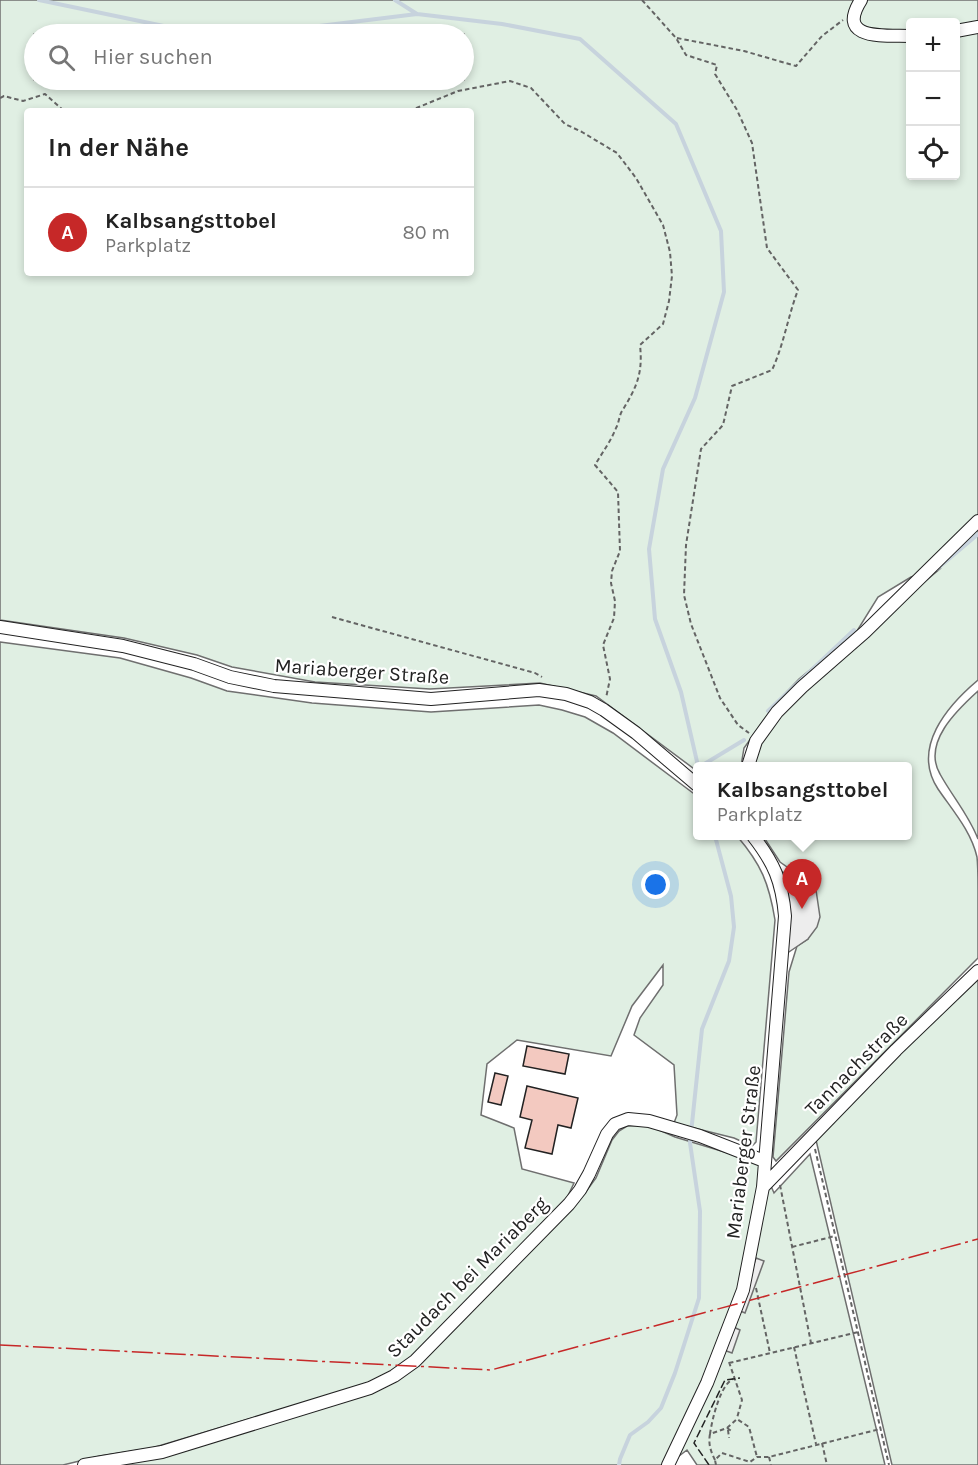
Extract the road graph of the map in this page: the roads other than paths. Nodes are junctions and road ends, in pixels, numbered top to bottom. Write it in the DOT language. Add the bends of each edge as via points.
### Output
graph roads {
  1 [pos="861,0"];
  2 [pos="978,27"];
  3 [pos="960,30"];
  4 [pos="906,36"];
  5 [pos="978,521"];
  6 [pos="0,627"];
  7 [pos="749,762"];
  8 [pos="693,782"];
  9 [pos="756,840"];
  10 [pos="978,971"];
  11 [pos="764,1161"];
  12 [pos="763,1187"];
  13 [pos="671,1464"];
  14 [pos="84,1465"];
  1 -- 4 [label="street" via="853,14 855,26 865,33"];
  2 -- 3 [label="street"];
  5 -- 7 [label="street" via="777,712 756,741"];
  6 -- 8 [label="street, Mariaberger Straße" via="123,646 274,686 430,699 539,690 566,694 604,710"];
  9 -- 11 [label="street, Mariaberger Straße" via="776,870 785,916"];
  10 -- 12 [label="street, Tannachstraße"];
  11 -- 12 [label="street, Mariaberger Straße"];
  11 -- 14 [label="street, Staudach bei Mariaberg" via="649,1121 628,1119 615,1124 569,1204 415,1361 394,1376 370,1388 162,1452"];
  12 -- 13 [label="street, Mariaberger Straße" via="743,1290"];
}
